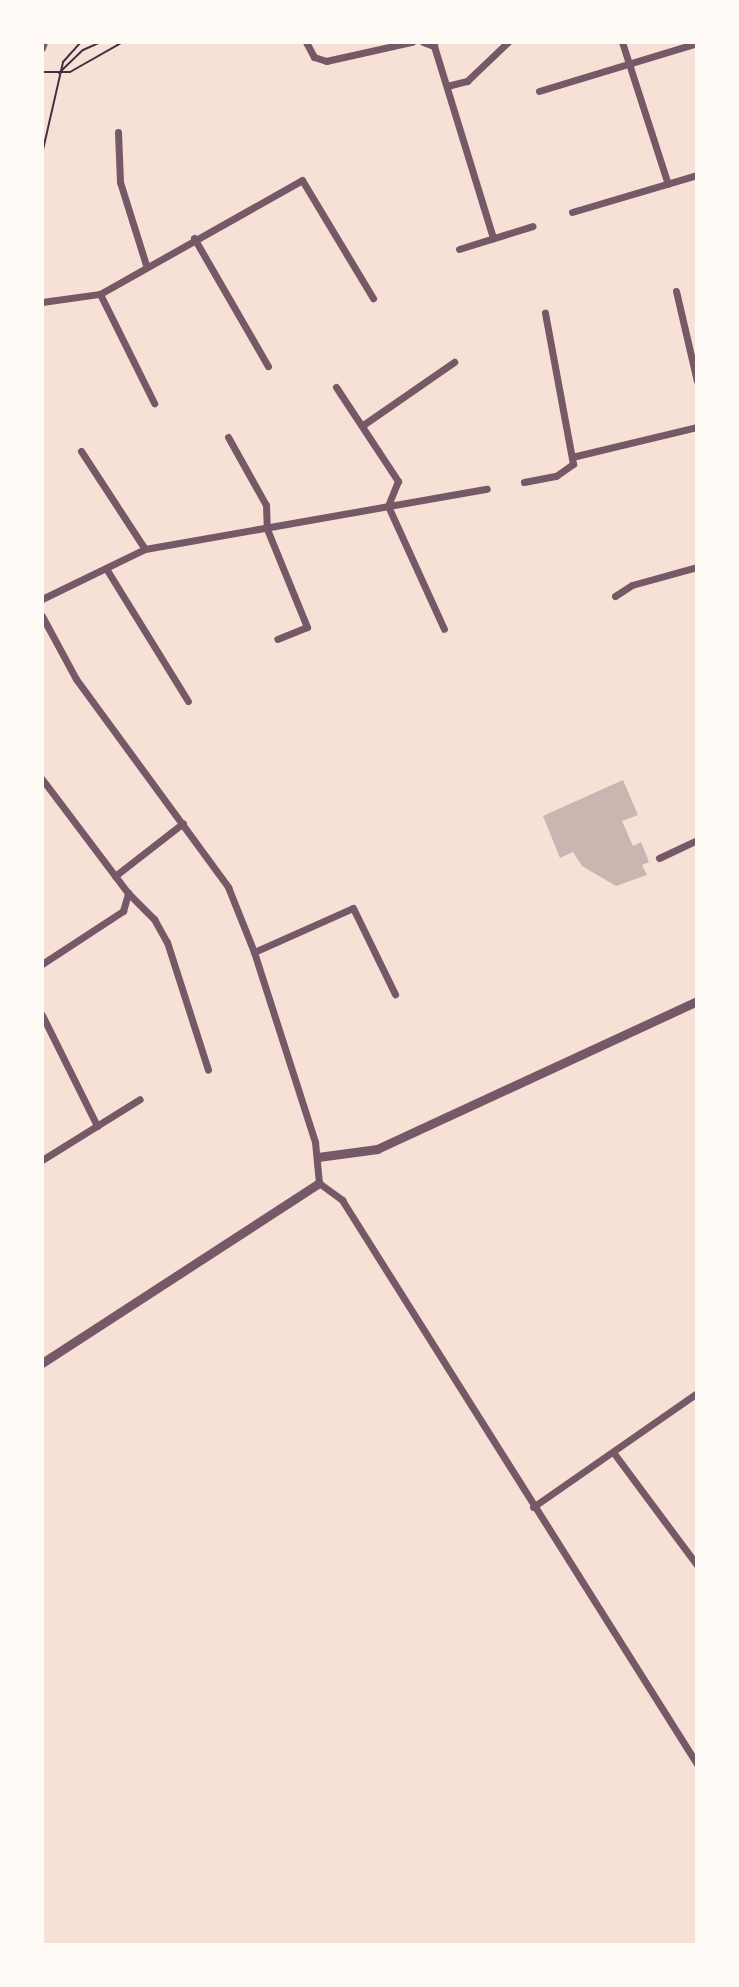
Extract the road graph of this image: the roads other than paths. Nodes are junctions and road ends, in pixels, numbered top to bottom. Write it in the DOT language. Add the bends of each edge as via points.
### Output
graph roads {
  1 [pos="44,42"];
  2 [pos="306,42"];
  3 [pos="412,42"];
  4 [pos="423,42"];
  5 [pos="508,42"];
  6 [pos="622,42"];
  7 [pos="697,43"];
  8 [pos="42,48"];
  9 [pos="633,63"];
  10 [pos="447,86"];
  11 [pos="539,91"];
  12 [pos="118,132"];
  13 [pos="697,175"];
  14 [pos="668,184"];
  15 [pos="572,212"];
  16 [pos="533,226"];
  17 [pos="194,238"];
  18 [pos="493,238"];
  19 [pos="459,249"];
  20 [pos="146,265"];
  21 [pos="676,291"];
  22 [pos="100,294"];
  23 [pos="373,298"];
  24 [pos="42,302"];
  25 [pos="545,313"];
  26 [pos="693,344"];
  27 [pos="454,362"];
  28 [pos="268,366"];
  29 [pos="697,381"];
  30 [pos="336,387"];
  31 [pos="154,403"];
  32 [pos="363,425"];
  33 [pos="697,427"];
  34 [pos="228,437"];
  35 [pos="81,451"];
  36 [pos="572,457"];
  37 [pos="524,482"];
  38 [pos="487,489"];
  39 [pos="388,506"];
  40 [pos="267,529"];
  41 [pos="145,549"];
  42 [pos="697,567"];
  43 [pos="107,570"];
  44 [pos="615,596"];
  45 [pos="42,599"];
  46 [pos="42,616"];
  47 [pos="444,629"];
  48 [pos="277,639"];
  49 [pos="188,701"];
  50 [pos="42,779"];
  51 [pos="183,823"];
  52 [pos="697,840"];
  53 [pos="659,858"];
  54 [pos="115,876"];
  55 [pos="128,893"];
  56 [pos="254,952"];
  57 [pos="42,964"];
  58 [pos="395,994"];
  59 [pos="697,1001"];
  60 [pos="42,1015"];
  61 [pos="208,1070"];
  62 [pos="140,1099"];
  63 [pos="97,1126"];
  64 [pos="318,1157"];
  65 [pos="42,1160"];
  66 [pos="319,1183"];
  67 [pos="42,1363"];
  68 [pos="697,1393"];
  69 [pos="613,1452"];
  70 [pos="533,1507"];
  71 [pos="697,1565"];
  72 [pos="697,1764"];
  1 -- 8 [label="street"];
  2 -- 3 [label="street" via="314,57 326,61"];
  4 -- 10 [label="street" via="434,46"];
  5 -- 10 [label="street" via="467,81"];
  6 -- 9 [label="street"];
  7 -- 9 [label="street"];
  9 -- 11 [label="street"];
  9 -- 14 [label="street"];
  10 -- 18 [label="street"];
  12 -- 20 [label="street" via="120,182"];
  13 -- 14 [label="street"];
  14 -- 15 [label="street"];
  16 -- 18 [label="street"];
  17 -- 20 [label="street"];
  17 -- 23 [label="street" via="302,180"];
  17 -- 28 [label="street"];
  18 -- 19 [label="street"];
  20 -- 22 [label="street"];
  21 -- 26 [label="street"];
  22 -- 24 [label="street"];
  22 -- 31 [label="street"];
  25 -- 36 [label="street"];
  26 -- 29 [label="street"];
  27 -- 32 [label="street"];
  30 -- 32 [label="street"];
  32 -- 39 [label="street" via="398,481"];
  33 -- 36 [label="street"];
  34 -- 40 [label="street" via="266,505"];
  35 -- 41 [label="street"];
  36 -- 37 [label="street" via="566,472"];
  38 -- 39 [label="street"];
  39 -- 40 [label="street"];
  39 -- 47 [label="street"];
  40 -- 41 [label="street"];
  40 -- 48 [label="street" via="307,627"];
  41 -- 43 [label="street"];
  42 -- 44 [label="street" via="632,585"];
  43 -- 45 [label="street"];
  43 -- 49 [label="street"];
  46 -- 51 [label="street" via="76,679"];
  50 -- 54 [label="street"];
  51 -- 54 [label="street"];
  51 -- 56 [label="street" via="228,887"];
  52 -- 53 [label="street"];
  54 -- 55 [label="street"];
  55 -- 57 [label="street" via="123,911"];
  55 -- 61 [label="street" via="142,903 167,942"];
  56 -- 58 [label="street" via="353,908"];
  56 -- 64 [label="street"];
  59 -- 64 [label="street" via="377,1149"];
  60 -- 63 [label="street"];
  62 -- 63 [label="street"];
  63 -- 65 [label="street"];
  64 -- 66 [label="street"];
  66 -- 67 [label="street"];
  66 -- 70 [label="street" via="342,1200"];
  68 -- 69 [label="street"];
  69 -- 70 [label="street"];
  69 -- 71 [label="street"];
  70 -- 72 [label="street" via="592,1591"];
}
